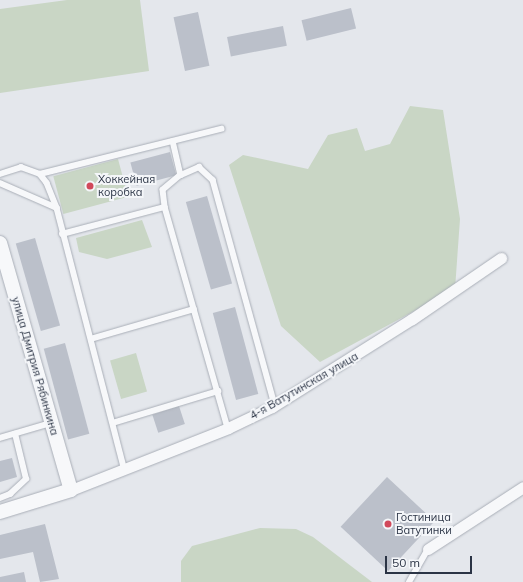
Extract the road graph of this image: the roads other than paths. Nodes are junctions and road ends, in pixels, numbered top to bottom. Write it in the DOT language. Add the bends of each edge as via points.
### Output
graph roads {
  1 [pos="221,129"];
  2 [pos="173,141"];
  3 [pos="0,174"];
  4 [pos="40,174"];
  5 [pos="181,175"];
  6 [pos="0,183"];
  7 [pos="165,207"];
  8 [pos="57,208"];
  9 [pos="62,234"];
  10 [pos="0,243"];
  11 [pos="501,258"];
  12 [pos="194,309"];
  13 [pos="91,339"];
  14 [pos="218,391"];
  15 [pos="275,405"];
  16 [pos="51,423"];
  17 [pos="113,423"];
  18 [pos="228,428"];
  19 [pos="15,434"];
  20 [pos="0,438"];
  21 [pos="124,468"];
  22 [pos="523,487"];
  23 [pos="71,490"];
  24 [pos="0,498"];
  25 [pos="0,512"];
  26 [pos="428,549"];
  27 [pos="409,582"];
  1 -- 2 [label="lane"];
  2 -- 4 [label="lane"];
  2 -- 5 [label="lane"];
  3 -- 4 [label="lane" via="22,167"];
  4 -- 8 [label="lane"];
  5 -- 7 [label="lane" via="163,190"];
  5 -- 15 [label="lane" via="199,167 213,180"];
  6 -- 8 [label="lane"];
  7 -- 9 [label="lane"];
  7 -- 12 [label="lane"];
  8 -- 9 [label="lane"];
  9 -- 13 [label="lane"];
  10 -- 16 [label="street, улица Дмитрия Рябинкина"];
  11 -- 15 [label="street, 4-я Ватутинская улица" via="406,323"];
  12 -- 13 [label="lane"];
  12 -- 14 [label="lane"];
  13 -- 17 [label="lane"];
  14 -- 17 [label="lane"];
  14 -- 18 [label="lane"];
  15 -- 18 [label="street, 4-я Ватутинская улица"];
  16 -- 19 [label="lane"];
  16 -- 23 [label="street, улица Дмитрия Рябинкина"];
  17 -- 21 [label="lane"];
  18 -- 21 [label="street, 4-я Ватутинская улица"];
  19 -- 20 [label="lane"];
  19 -- 24 [label="lane" via="26,479 10,494"];
  21 -- 23 [label="street, 4-я Ватутинская улица"];
  22 -- 26 [label="street"];
  23 -- 25 [label="street, 4-я Ватутинская улица"];
  26 -- 27 [label="lane"];
}
